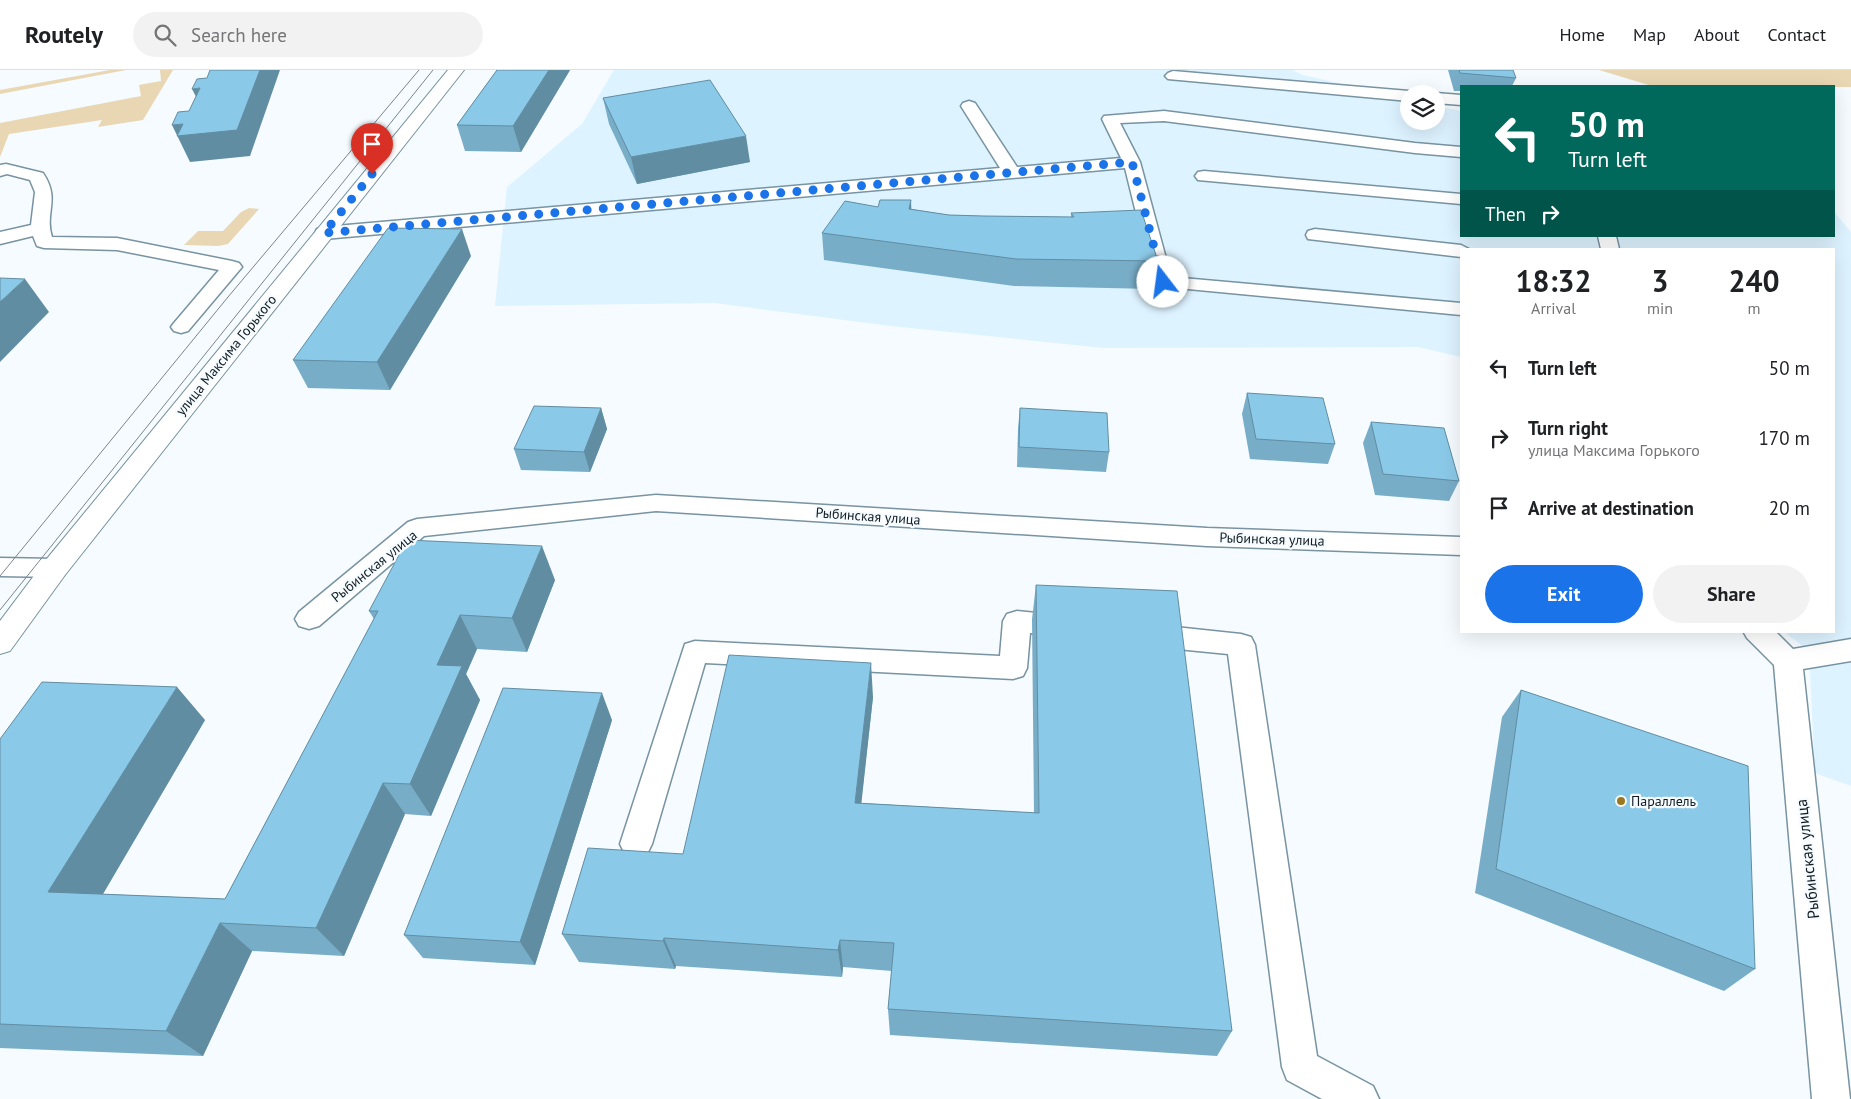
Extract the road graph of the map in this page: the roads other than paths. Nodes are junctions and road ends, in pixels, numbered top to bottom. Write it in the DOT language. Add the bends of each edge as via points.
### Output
graph roads {
  1 [pos="456,70"];
  2 [pos="1173,76"];
  3 [pos="1400,95"];
  4 [pos="1445,99"];
  5 [pos="1460,100"];
  6 [pos="969,106"];
  7 [pos="1460,152"];
  8 [pos="1132,162"];
  9 [pos="0,171"];
  10 [pos="1012,173"];
  11 [pos="1204,176"];
  12 [pos="1460,199"];
  13 [pos="40,229"];
  14 [pos="324,233"];
  15 [pos="1315,235"];
  16 [pos="0,238"];
  17 [pos="1460,251"];
  18 [pos="1460,309"];
  19 [pos="181,327"];
  20 [pos="1460,546"];
  21 [pos="0,567"];
  22 [pos="55,568"];
  23 [pos="309,619"];
  24 [pos="1759,633"];
  25 [pos="0,643"];
  26 [pos="1851,650"];
  27 [pos="1788,661"];
  28 [pos="636,844"];
  29 [pos="1360,1099"];
  30 [pos="1831,1099"];
  1 -- 14 [label="street, улица Максима Горького"];
  2 -- 3 [label="lane"];
  4 -- 5 [label="lane"];
  6 -- 10 [label="lane"];
  7 -- 8 [label="lane" via="1164,116 1110,119"];
  8 -- 10 [label="lane"];
  8 -- 18 [label="lane" via="1163,282"];
  9 -- 13 [label="lane" via="6,169 37,177 44,192"];
  10 -- 14 [label="lane"];
  11 -- 12 [label="lane"];
  13 -- 16 [label="lane"];
  13 -- 19 [label="lane" via="44,242 118,244 232,267"];
  14 -- 22 [label="street, улица Максима Горького"];
  15 -- 17 [label="lane"];
  20 -- 23 [label="lane, Рыбинская улица" via="1207,537 656,503 417,528"];
  21 -- 22 [label="lane"];
  22 -- 25 [label="street, улица Максима Горького"];
  24 -- 27 [label="lane"];
  26 -- 27 [label="lane"];
  27 -- 30 [label="lane, Рыбинская улица"];
  28 -- 29 [label="lane" via="695,652 1013,668 1017,621 1241,645 1300,1067"];
}
